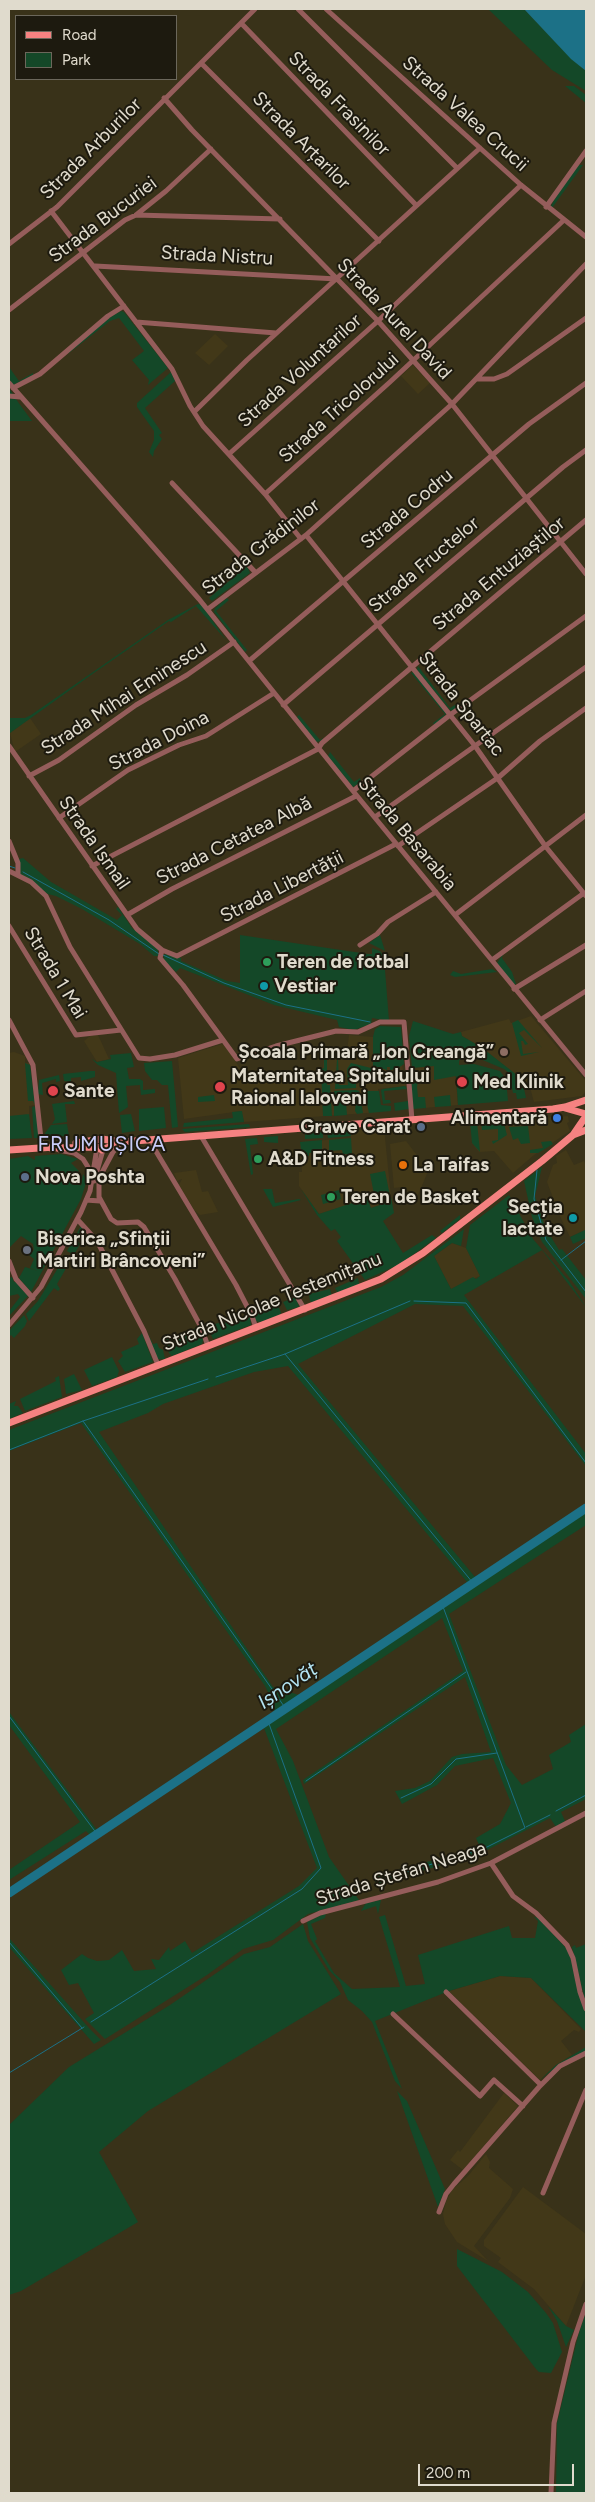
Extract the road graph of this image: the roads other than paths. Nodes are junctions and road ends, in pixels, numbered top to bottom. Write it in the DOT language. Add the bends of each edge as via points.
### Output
graph roads {
  1 [pos="255,9"];
  2 [pos="298,9"];
  3 [pos="326,9"];
  4 [pos="241,23"];
  5 [pos="201,63"];
  6 [pos="164,98"];
  7 [pos="480,148"];
  8 [pos="211,149"];
  9 [pos="586,151"];
  10 [pos="581,158"];
  11 [pos="586,162"];
  12 [pos="456,167"];
  13 [pos="521,185"];
  14 [pos="416,205"];
  15 [pos="546,206"];
  16 [pos="51,211"];
  17 [pos="136,215"];
  18 [pos="280,219"];
  19 [pos="564,220"];
  20 [pos="586,237"];
  21 [pos="379,241"];
  22 [pos="9,244"];
  23 [pos="85,252"];
  24 [pos="586,264"];
  25 [pos="95,266"];
  26 [pos="338,279"];
  27 [pos="124,306"];
  28 [pos="9,310"];
  29 [pos="586,318"];
  30 [pos="378,321"];
  31 [pos="136,322"];
  32 [pos="276,333"];
  33 [pos="413,361"];
  34 [pos="476,380"];
  35 [pos="586,383"];
  36 [pos="11,386"];
  37 [pos="9,396"];
  38 [pos="20,397"];
  39 [pos="452,404"];
  40 [pos="194,412"];
  41 [pos="586,450"];
  42 [pos="229,454"];
  43 [pos="493,455"];
  44 [pos="172,483"];
  45 [pos="265,494"];
  46 [pos="526,498"];
  47 [pos="586,520"];
  48 [pos="306,535"];
  49 [pos="301,539"];
  50 [pos="560,541"];
  51 [pos="256,573"];
  52 [pos="586,574"];
  53 [pos="344,582"];
  54 [pos="208,609"];
  55 [pos="586,616"];
  56 [pos="378,625"];
  57 [pos="234,642"];
  58 [pos="249,661"];
  59 [pos="412,667"];
  60 [pos="586,667"];
  61 [pos="274,693"];
  62 [pos="283,705"];
  63 [pos="586,708"];
  64 [pos="450,715"];
  65 [pos="9,746"];
  66 [pos="475,746"];
  67 [pos="318,749"];
  68 [pos="29,776"];
  69 [pos="499,777"];
  70 [pos="354,794"];
  71 [pos="586,816"];
  72 [pos="375,817"];
  73 [pos="59,818"];
  74 [pos="9,841"];
  75 [pos="397,845"];
  76 [pos="546,847"];
  77 [pos="92,866"];
  78 [pos="9,871"];
  79 [pos="18,875"];
  80 [pos="436,892"];
  81 [pos="584,892"];
  82 [pos="127,915"];
  83 [pos="455,915"];
  84 [pos="9,926"];
  85 [pos="360,945"];
  86 [pos="586,945"];
  87 [pos="162,950"];
  88 [pos="180,956"];
  89 [pos="492,960"];
  90 [pos="514,989"];
  91 [pos="586,990"];
  92 [pos="9,1020"];
  93 [pos="540,1020"];
  94 [pos="121,1030"];
  95 [pos="223,1040"];
  96 [pos="586,1075"];
  97 [pos="586,1100"];
  98 [pos="565,1107"];
  99 [pos="586,1115"];
  100 [pos="412,1120"];
  101 [pos="586,1130"];
  102 [pos="573,1135"];
  103 [pos="201,1136"];
  104 [pos="152,1140"];
  105 [pos="121,1142"];
  106 [pos="101,1145"];
  107 [pos="42,1148"];
  108 [pos="51,1148"];
  109 [pos="9,1150"];
  110 [pos="99,1179"];
  111 [pos="92,1189"];
  112 [pos="86,1200"];
  113 [pos="100,1201"];
  114 [pos="77,1219"];
  115 [pos="9,1261"];
  116 [pos="32,1298"];
  117 [pos="305,1310"];
  118 [pos="9,1325"];
  119 [pos="256,1328"];
  120 [pos="208,1346"];
  121 [pos="158,1365"];
  122 [pos="9,1423"];
  123 [pos="586,1813"];
  124 [pos="491,1863"];
  125 [pos="303,1921"];
  126 [pos="446,1992"];
  127 [pos="586,2009"];
  128 [pos="393,2014"];
  129 [pos="586,2053"];
  130 [pos="541,2085"];
  131 [pos="586,2090"];
  132 [pos="523,2106"];
  133 [pos="543,2194"];
  134 [pos="439,2212"];
  135 [pos="586,2304"];
  136 [pos="551,2493"];
  1 -- 4 [label="street, Strada Arburilor"];
  2 -- 12 [label="street"];
  3 -- 7 [label="street, Strada Valea Crucii"];
  4 -- 5 [label="street, Strada Arburilor"];
  4 -- 14 [label="street, Strada Frasinilor"];
  5 -- 6 [label="street, Strada Arburilor"];
  5 -- 21 [label="street, Strada Arțarilor"];
  6 -- 8 [label="street, Strada Aurel David"];
  6 -- 16 [label="street, Strada Arburilor" via="98,168"];
  7 -- 12 [label="street"];
  7 -- 13 [label="street, Strada Valea Crucii"];
  8 -- 17 [label="street, Strada Bucuriei"];
  8 -- 18 [label="street, Strada Aurel David"];
  9 -- 10 [label="street"];
  10 -- 11 [label="street"];
  10 -- 15 [label="street"];
  12 -- 14 [label="street"];
  13 -- 15 [label="street, Strada Valea Crucii"];
  13 -- 30 [label="street, Strada Voluntarilor"];
  14 -- 21 [label="street"];
  15 -- 19 [label="street, Strada Valea Crucii"];
  16 -- 22 [label="street, Strada Arburilor"];
  16 -- 23 [label="street"];
  17 -- 18 [label="street"];
  17 -- 23 [label="street, Strada Bucuriei"];
  18 -- 26 [label="street, Strada Aurel David"];
  19 -- 20 [label="street, Strada Valea Crucii"];
  19 -- 33 [label="street, Strada Tricolorului"];
  21 -- 26 [label="street"];
  23 -- 25 [label="street"];
  23 -- 28 [label="street, Strada Bucuriei"];
  24 -- 34 [label="street, Strada Grădinilor"];
  25 -- 26 [label="street, Strada Nistru"];
  25 -- 27 [label="street"];
  26 -- 30 [label="street, Strada Aurel David"];
  26 -- 32 [label="street"];
  27 -- 31 [label="street"];
  27 -- 36 [label="street" via="40,374"];
  29 -- 34 [label="street" via="508,374"];
  30 -- 33 [label="street, Strada Aurel David"];
  30 -- 42 [label="street, Strada Voluntarilor"];
  31 -- 32 [label="street"];
  31 -- 40 [label="street" via="172,369"];
  32 -- 40 [label="street"];
  33 -- 39 [label="street, Strada Aurel David"];
  33 -- 45 [label="street, Strada Tricolorului"];
  34 -- 39 [label="street, Strada Grădinilor"];
  35 -- 43 [label="street, Strada Codru"];
  36 -- 38 [label="street, Strada Grădinilor"];
  37 -- 38 [label="street"];
  38 -- 54 [label="street, Strada Grădinilor"];
  39 -- 43 [label="street, Strada Aurel David"];
  39 -- 48 [label="street, Strada Grădinilor"];
  40 -- 42 [label="street" via="202,426"];
  41 -- 46 [label="street, Strada Fructelor"];
  42 -- 45 [label="street"];
  43 -- 46 [label="street, Strada Aurel David"];
  43 -- 53 [label="street, Strada Codru"];
  44 -- 51 [label="street"];
  45 -- 49 [label="street"];
  46 -- 50 [label="street, Strada Aurel David"];
  46 -- 56 [label="street, Strada Fructelor"];
  47 -- 50 [label="street, Strada Entuziaștilor"];
  48 -- 49 [label="street, Strada Grădinilor"];
  48 -- 53 [label="street, Strada Spartac"];
  49 -- 51 [label="street, Strada Grădinilor"];
  50 -- 52 [label="street, Strada Aurel David"];
  50 -- 59 [label="street, Strada Entuziaștilor"];
  51 -- 54 [label="street, Strada Grădinilor"];
  53 -- 56 [label="street, Strada Spartac"];
  53 -- 58 [label="street, Strada Codru"];
  54 -- 57 [label="street, Strada Basarabia"];
  55 -- 64 [label="street, Strada Cetatea Albă"];
  56 -- 59 [label="street, Strada Spartac"];
  56 -- 62 [label="street, Strada Fructelor"];
  57 -- 58 [label="street, Strada Basarabia"];
  57 -- 68 [label="street, Strada Mihai Eminescu" via="136,705 59,760"];
  58 -- 61 [label="street, Strada Basarabia"];
  59 -- 64 [label="street, Strada Spartac"];
  59 -- 67 [label="street, Strada Entuziaștilor"];
  60 -- 66 [label="street"];
  61 -- 62 [label="street, Strada Basarabia"];
  61 -- 73 [label="street, Strada Doina" via="206,736 179,745 128,770"];
  62 -- 67 [label="street, Strada Basarabia"];
  63 -- 69 [label="street, Strada Libertății" via="540,741"];
  64 -- 66 [label="street, Strada Spartac"];
  64 -- 70 [label="street, Strada Cetatea Albă"];
  65 -- 68 [label="street, Strada Ismail"];
  66 -- 69 [label="street, Strada Spartac"];
  66 -- 72 [label="street"];
  67 -- 70 [label="street, Strada Basarabia"];
  67 -- 77 [label="street, Strada Entuziaștilor"];
  68 -- 73 [label="street, Strada Ismail"];
  69 -- 75 [label="street, Strada Libertății"];
  69 -- 76 [label="street, Strada Spartac"];
  70 -- 72 [label="street, Strada Basarabia"];
  70 -- 82 [label="street, Strada Cetatea Albă"];
  71 -- 76 [label="street"];
  72 -- 75 [label="street, Strada Basarabia"];
  73 -- 77 [label="street, Strada Ismail"];
  74 -- 79 [label="street" via="18,863"];
  75 -- 80 [label="street, Strada Basarabia"];
  75 -- 88 [label="street, Strada Libertății"];
  76 -- 81 [label="street, Strada Spartac"];
  76 -- 83 [label="street"];
  77 -- 82 [label="street, Strada Ismail"];
  78 -- 79 [label="street"];
  79 -- 94 [label="street" via="46,896 70,947"];
  80 -- 83 [label="street, Strada Basarabia"];
  80 -- 85 [label="street" via="388,922"];
  81 -- 89 [label="street"];
  82 -- 87 [label="street, Strada Ismail" via="137,929"];
  83 -- 89 [label="street, Strada Basarabia"];
  84 -- 94 [label="street, Strada 1 Mai" via="76,1036"];
  86 -- 90 [label="street"];
  87 -- 88 [label="street, Strada Ismail"];
  87 -- 95 [label="street" via="160,958"];
  89 -- 90 [label="street, Strada Basarabia"];
  90 -- 93 [label="street, Strada Basarabia"];
  91 -- 93 [label="street"];
  92 -- 107 [label="street" via="33,1065"];
  93 -- 96 [label="street, Strada Basarabia"];
  94 -- 95 [label="street" via="135,1055 144,1059 175,1055"];
  95 -- 100 [label="street" via="238,1060 304,1038 336,1031 358,1032 380,1022 392,1024 402,1021 406,1024"];
  97 -- 98 [label="main road"];
  98 -- 99 [label="main road"];
  98 -- 100 [label="main road"];
  99 -- 102 [label="main road, Strada Nicolae Testemițanu"];
  100 -- 103 [label="main road"];
  101 -- 102 [label="main road, Strada Nicolae Testemițanu"];
  102 -- 117 [label="main road, Strada Nicolae Testemițanu" via="408,1264 365,1286"];
  103 -- 104 [label="main road"];
  103 -- 117 [label="street"];
  104 -- 105 [label="main road"];
  104 -- 119 [label="street" via="240,1293"];
  105 -- 106 [label="main road"];
  105 -- 110 [label="street"];
  106 -- 108 [label="main road"];
  106 -- 111 [label="street"];
  107 -- 108 [label="main road"];
  107 -- 109 [label="main road"];
  108 -- 111 [label="street" via="74,1153 83,1159"];
  110 -- 111 [label="street"];
  110 -- 113 [label="street"];
  111 -- 112 [label="street"];
  112 -- 113 [label="street"];
  112 -- 114 [label="street"];
  113 -- 120 [label="street" via="114,1222 138,1222 144,1227 201,1327"];
  114 -- 116 [label="street" via="55,1264"];
  114 -- 121 [label="street" via="97,1241"];
  115 -- 116 [label="street" via="16,1278"];
  116 -- 118 [label="street"];
  117 -- 119 [label="main road, Strada Nicolae Testemițanu"];
  119 -- 120 [label="main road, Strada Nicolae Testemițanu"];
  120 -- 121 [label="main road, Strada Nicolae Testemițanu"];
  121 -- 122 [label="main road, Strada Nicolae Testemițanu"];
  123 -- 124 [label="street, Strada Ștefan Neaga"];
  124 -- 125 [label="street, Strada Ștefan Neaga" via="438,1882 320,1913"];
  124 -- 127 [label="street" via="513,1896 536,1913 567,1945"];
  126 -- 130 [label="street"];
  128 -- 132 [label="street" via="480,2096 494,2080"];
  129 -- 130 [label="street" via="560,2066"];
  130 -- 132 [label="street"];
  131 -- 133 [label="street"];
  132 -- 134 [label="street" via="446,2194"];
  135 -- 136 [label="street" via="573,2342 554,2423"];
}
